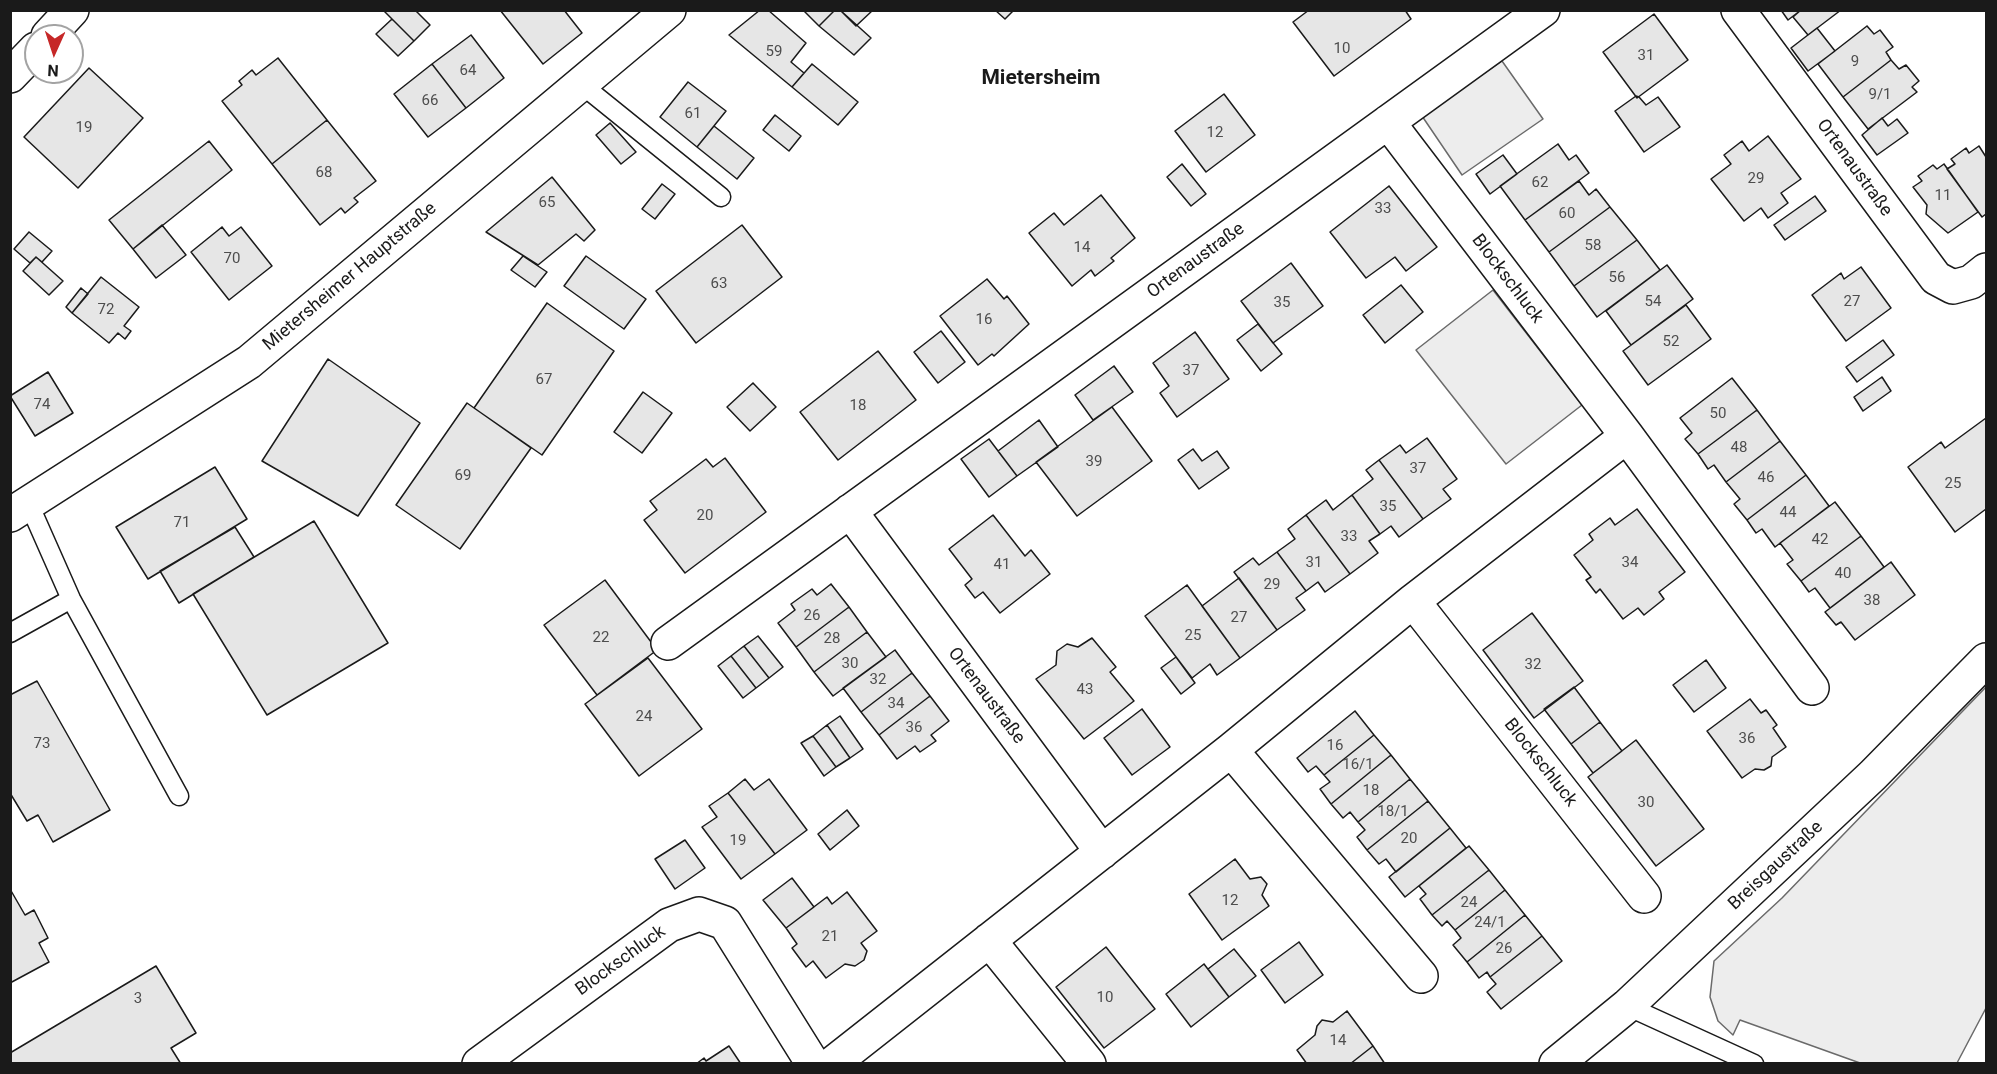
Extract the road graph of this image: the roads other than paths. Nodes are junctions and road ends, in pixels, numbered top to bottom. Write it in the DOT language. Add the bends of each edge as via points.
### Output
graph roads {
  1 [pos="72,10"];
  2 [pos="669,10"];
  3 [pos="1543,10"];
  4 [pos="1738,10"];
  5 [pos="59,24"];
  6 [pos="24,61"];
  7 [pos="10,76"];
  8 [pos="580,84"];
  9 [pos="1388,122"];
  10 [pos="721,197"];
  11 [pos="1986,270"];
  12 [pos="1627,436"];
  13 [pos="20,510"];
  14 [pos="850,511"];
  15 [pos="71,599"];
  16 [pos="1413,601"];
  17 [pos="11,634"];
  18 [pos="668,642"];
  19 [pos="1986,660"];
  20 [pos="1812,688"];
  21 [pos="1231,750"];
  22 [pos="179,796"];
  23 [pos="1102,852"];
  24 [pos="1644,896"];
  25 [pos="989,940"];
  26 [pos="1421,976"];
  27 [pos="1627,1006"];
  28 [pos="479,1064"];
  29 [pos="813,1064"];
  30 [pos="832,1064"];
  31 [pos="1089,1064"];
  32 [pos="1556,1064"];
  33 [pos="1754,1064"];
  1 -- 5 [label="street"];
  2 -- 8 [label="street, Mietersheimer Hauptstraße"];
  3 -- 9 [label="street, Ortenaustraße"];
  4 -- 11 [label="street, Ortenaustraße" via="1936,278 1953,287 1971,282"];
  6 -- 7 [label="street"];
  8 -- 10 [label="lane"];
  8 -- 13 [label="street, Mietersheimer Hauptstraße" via="249,362"];
  9 -- 12 [label="street, Blockschluck"];
  9 -- 14 [label="street, Ortenaustraße"];
  12 -- 16 [label="street"];
  12 -- 20 [label="street, Blockschluck"];
  13 -- 15 [label="lane"];
  14 -- 18 [label="street, Ortenaustraße"];
  14 -- 23 [label="street, Ortenaustraße"];
  15 -- 17 [label="lane"];
  15 -- 22 [label="lane"];
  16 -- 21 [label="street"];
  16 -- 24 [label="street, Blockschluck"];
  19 -- 27 [label="street, Breisgaustraße" via="1873,775"];
  21 -- 23 [label="street"];
  21 -- 26 [label="street"];
  23 -- 25 [label="street"];
  25 -- 30 [label="street"];
  25 -- 31 [label="street"];
  27 -- 32 [label="street, Breisgaustraße"];
  27 -- 33 [label="lane"];
  28 -- 29 [label="street, Blockschluck" via="669,926 699,914 725,923"];
}
